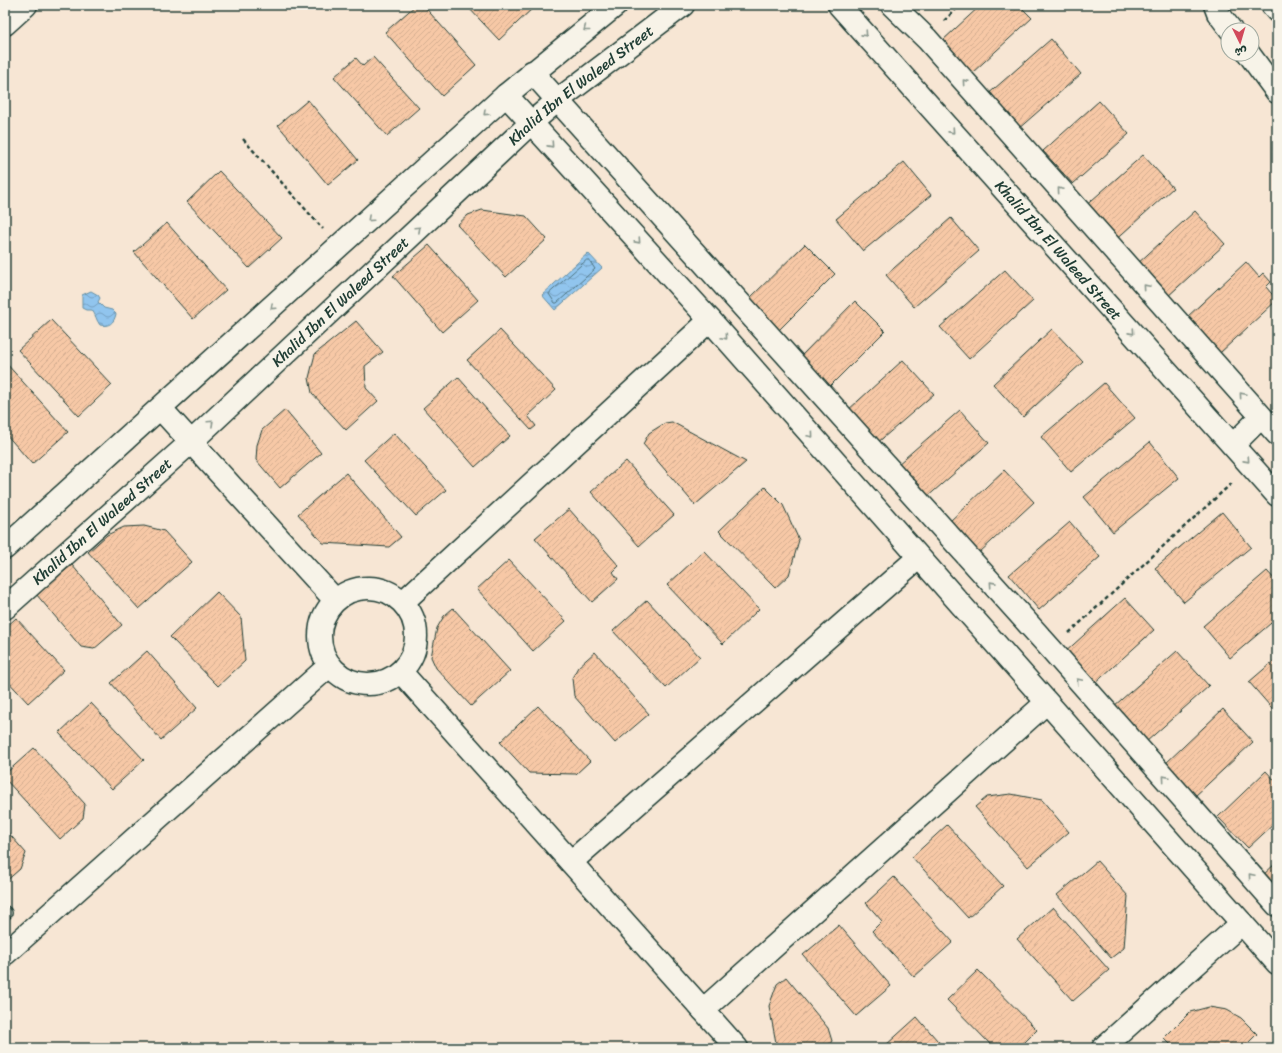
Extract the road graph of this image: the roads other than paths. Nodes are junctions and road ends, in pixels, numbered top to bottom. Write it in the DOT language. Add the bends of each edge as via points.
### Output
graph roads {
  1 [pos="26,5"];
  2 [pos="616,5"];
  3 [pos="683,5"];
  4 [pos="839,5"];
  5 [pos="892,5"];
  6 [pos="1216,5"];
  7 [pos="1272,5"];
  8 [pos="1277,11"];
  9 [pos="1225,22"];
  10 [pos="5,24"];
  11 [pos="1255,62"];
  12 [pos="532,72"];
  13 [pos="1277,92"];
  14 [pos="506,95"];
  15 [pos="558,100"];
  16 [pos="531,123"];
  17 [pos="710,320"];
  18 [pos="161,409"];
  19 [pos="1262,417"];
  20 [pos="1277,434"];
  21 [pos="191,442"];
  22 [pos="1233,445"];
  23 [pos="1277,495"];
  24 [pos="5,548"];
  25 [pos="918,558"];
  26 [pos="335,600"];
  27 [pos="403,602"];
  28 [pos="5,608"];
  29 [pos="329,666"];
  30 [pos="401,672"];
  31 [pos="1046,703"];
  32 [pos="571,862"];
  33 [pos="1277,905"];
  34 [pos="1242,923"];
  35 [pos="5,954"];
  36 [pos="1277,962"];
  37 [pos="703,1010"];
  38 [pos="737,1048"];
  39 [pos="1103,1048"];
  1 -- 10 [label="main road"];
  2 -- 12 [label="main road, one-way"];
  3 -- 15 [label="main road, Khalid Ibn El Waleed Street"];
  4 -- 22 [label="main road, Khalid Ibn El Waleed Street, one-way"];
  19 -- 5 [label="main road, one-way" via="927,39"];
  6 -- 9 [label="main road"];
  7 -- 8 [label="main road"];
  11 -- 13 [label="main road"];
  12 -- 14 [label="main road"];
  12 -- 15 [label="main road"];
  14 -- 16 [label="main road"];
  14 -- 18 [label="main road, one-way"];
  15 -- 16 [label="main road, Khalid Ibn El Waleed Street"];
  33 -- 15 [label="main road, one-way"];
  16 -- 17 [label="main road, one-way"];
  21 -- 16 [label="main road, Khalid Ibn El Waleed Street, one-way"];
  17 -- 25 [label="main road, one-way"];
  17 -- 27 [label="main road"];
  18 -- 21 [label="main road"];
  18 -- 24 [label="main road"];
  19 -- 20 [label="main road"];
  19 -- 22 [label="main road"];
  21 -- 26 [label="main road"];
  21 -- 28 [label="main road, Khalid Ibn El Waleed Street"];
  22 -- 23 [label="main road, Khalid Ibn El Waleed Street, one-way"];
  25 -- 31 [label="main road"];
  25 -- 32 [label="main road"];
  26 -- 27 [label="main road" via="348,592 362,588 377,588"];
  26 -- 29 [label="main road" via="320,624 319,639 322,653"];
  27 -- 30 [label="main road" via="412,615 417,630 414,653"];
  29 -- 30 [label="main road" via="341,677 356,684 372,685 388,681"];
  29 -- 35 [label="main road"];
  30 -- 32 [label="main road"];
  31 -- 34 [label="main road"];
  31 -- 37 [label="main road"];
  32 -- 37 [label="main road"];
  34 -- 36 [label="main road"];
  34 -- 39 [label="main road"];
  37 -- 38 [label="main road"];
}
